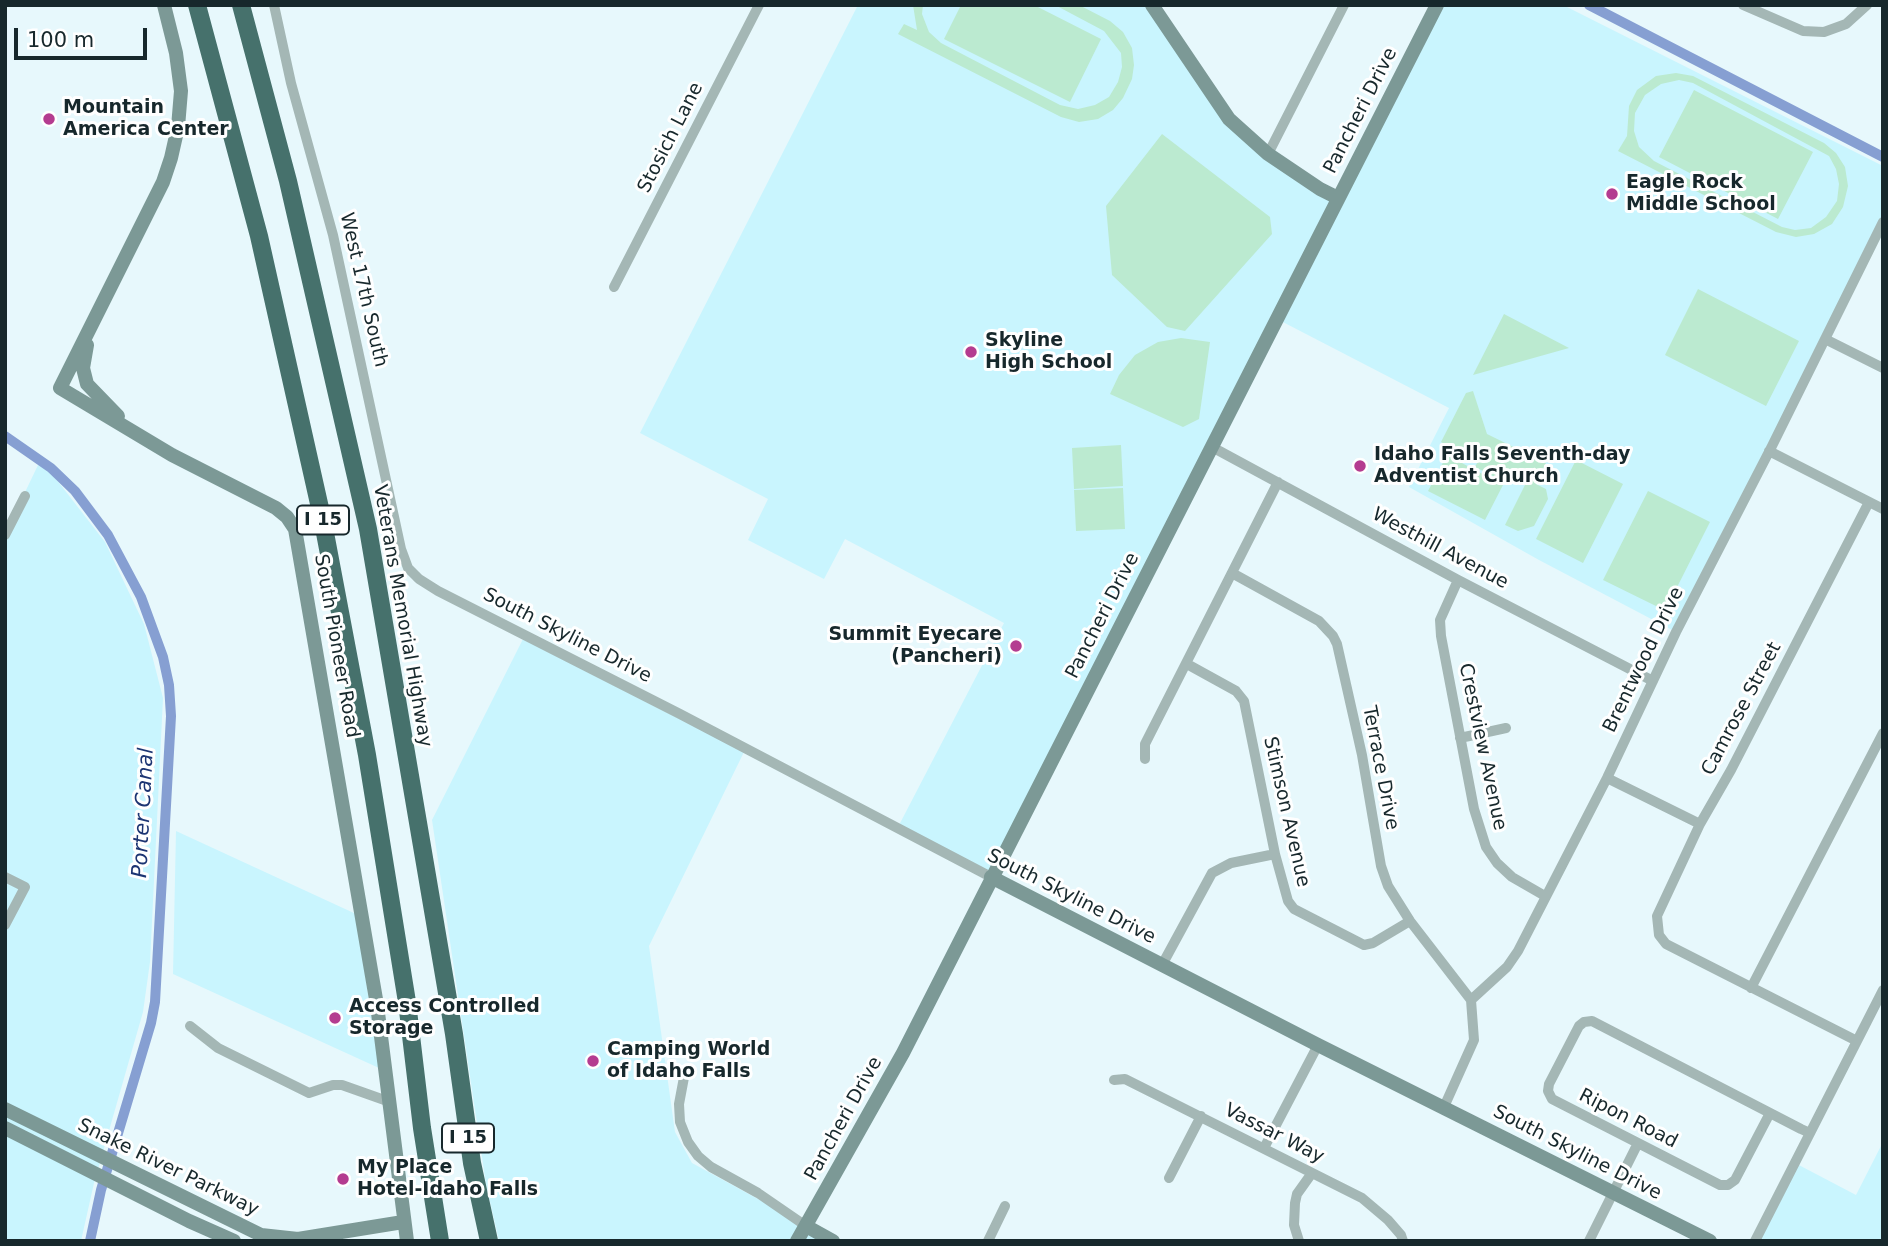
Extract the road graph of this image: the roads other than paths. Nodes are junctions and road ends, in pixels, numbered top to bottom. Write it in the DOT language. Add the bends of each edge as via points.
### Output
graph roads {
  1 [pos="164,5"];
  2 [pos="197,5"];
  3 [pos="242,5"];
  4 [pos="274,5"];
  5 [pos="759,5"];
  6 [pos="1152,5"];
  7 [pos="1344,5"];
  8 [pos="1437,5"];
  9 [pos="1743,5"];
  10 [pos="1867,5"];
  11 [pos="1268,154"];
  12 [pos="1338,198"];
  13 [pos="1883,222"];
  14 [pos="614,287"];
  15 [pos="92,324"];
  16 [pos="1825,339"];
  17 [pos="1883,368"];
  18 [pos="137,434"];
  19 [pos="1212,447"];
  20 [pos="1769,451"];
  21 [pos="1278,482"];
  22 [pos="25,496"];
  23 [pos="1868,502"];
  24 [pos="1883,509"];
  25 [pos="5,535"];
  26 [pos="1232,573"];
  27 [pos="419,579"];
  28 [pos="1458,580"];
  29 [pos="1186,664"];
  30 [pos="1653,681"];
  31 [pos="1506,728"];
  32 [pos="1883,733"];
  33 [pos="1460,738"];
  34 [pos="1145,759"];
  35 [pos="1607,778"];
  36 [pos="1700,824"];
  37 [pos="1275,854"];
  38 [pos="5,877"];
  39 [pos="991,877"];
  40 [pos="1545,895"];
  41 [pos="1410,921"];
  42 [pos="5,925"];
  43 [pos="1162,965"];
  44 [pos="1751,988"];
  45 [pos="1883,990"];
  46 [pos="1471,1000"];
  47 [pos="190,1026"];
  48 [pos="1857,1041"];
  49 [pos="1318,1045"];
  50 [pos="685,1072"];
  51 [pos="1114,1080"];
  52 [pos="390,1102"];
  53 [pos="1444,1107"];
  54 [pos="5,1109"];
  55 [pos="1770,1113"];
  56 [pos="1201,1116"];
  57 [pos="5,1128"];
  58 [pos="1810,1133"];
  59 [pos="1638,1143"];
  60 [pos="1264,1148"];
  61 [pos="1312,1173"];
  62 [pos="1169,1178"];
  63 [pos="1613,1192"];
  64 [pos="1005,1206"];
  65 [pos="189,1221"];
  66 [pos="403,1222"];
  67 [pos="806,1226"];
  68 [pos="238,1236"];
  69 [pos="405,1240"];
  70 [pos="214,1241"];
  71 [pos="440,1241"];
  72 [pos="489,1241"];
  73 [pos="797,1241"];
  74 [pos="833,1241"];
  75 [pos="988,1241"];
  76 [pos="1299,1241"];
  77 [pos="1403,1241"];
  78 [pos="1589,1241"];
  79 [pos="1710,1241"];
  80 [pos="1755,1241"];
  1 -- 15 [label="street, South Pioneer Road" via="181,91 178,128 163,182"];
  2 -- 71 [label="highway, I 15" via="259,236 322,517 367,755"];
  3 -- 72 [label="highway, Veterans Memorial Highway / I 15" via="288,181 368,529 472,1163"];
  4 -- 27 [label="street, West 17th South" via="333,235 401,550 408,568"];
  5 -- 14 [label="street, Stosich Lane"];
  6 -- 11 [label="street" via="1215,102"];
  7 -- 11 [label="street"];
  8 -- 12 [label="street, Pancheri Drive"];
  9 -- 10 [label="street" via="1803,31 1824,33 1846,24"];
  11 -- 12 [label="street"];
  12 -- 19 [label="street, Pancheri Drive"];
  13 -- 16 [label="street, Brentwood Drive"];
  15 -- 18 [label="street" via="84,356 87,384"];
  15 -- 18 [label="street, South Pioneer Road" via="60,388"];
  16 -- 17 [label="street"];
  16 -- 20 [label="street, Brentwood Drive"];
  18 -- 52 [label="street, South Pioneer Road" via="276,508 295,529"];
  19 -- 21 [label="street, Westhill Avenue"];
  19 -- 39 [label="street, Pancheri Drive"];
  20 -- 23 [label="street"];
  20 -- 30 [label="street, Brentwood Drive"];
  21 -- 26 [label="street"];
  21 -- 28 [label="street, Westhill Avenue"];
  22 -- 25 [label="street"];
  23 -- 24 [label="street"];
  23 -- 36 [label="street, Camrose Street"];
  26 -- 29 [label="street"];
  26 -- 41 [label="street, Terrace Drive" via="1325,625 1337,644 1381,866"];
  27 -- 39 [label="street, South Skyline Drive"];
  28 -- 30 [label="street, Westhill Avenue"];
  28 -- 33 [label="street, Crestview Avenue" via="1440,620"];
  29 -- 34 [label="street" via="1145,744"];
  29 -- 37 [label="street, Stimson Avenue" via="1236,691 1244,701"];
  30 -- 35 [label="street, Brentwood Drive"];
  31 -- 33 [label="street"];
  32 -- 44 [label="street"];
  33 -- 40 [label="street, Crestview Avenue" via="1486,847 1512,877"];
  35 -- 36 [label="street"];
  35 -- 40 [label="street, Brentwood Drive"];
  36 -- 44 [label="street, Camrose Street" via="1657,916 1659,934 1666,944"];
  37 -- 41 [label="street, Stimson Avenue" via="1294,909 1364,945"];
  37 -- 43 [label="street" via="1231,863 1212,873"];
  38 -- 42 [label="street" via="25,887"];
  39 -- 43 [label="street, South Skyline Drive"];
  39 -- 67 [label="street, Pancheri Drive" via="903,1053"];
  40 -- 46 [label="street, Brentwood Drive" via="1507,967"];
  41 -- 46 [label="street, Terrace Drive"];
  43 -- 49 [label="street, South Skyline Drive"];
  44 -- 48 [label="street"];
  45 -- 48 [label="street"];
  46 -- 53 [label="street" via="1474,1040"];
  47 -- 52 [label="street" via="218,1048 309,1093 342,1085"];
  48 -- 58 [label="street"];
  49 -- 53 [label="street, South Skyline Drive"];
  49 -- 60 [label="street"];
  50 -- 67 [label="street" via="680,1122 698,1156"];
  51 -- 56 [label="street, Vassar Way" via="1125,1079"];
  52 -- 66 [label="street, South Pioneer Road"];
  53 -- 63 [label="street, South Skyline Drive"];
  54 -- 68 [label="street, Snake River Parkway" via="117,1165"];
  55 -- 58 [label="street, Ripon Road"];
  55 -- 59 [label="street, Ripon Road" via="1735,1180 1728,1185"];
  55 -- 59 [label="street, Ripon Road" via="1591,1021 1584,1022 1548,1091 1552,1099"];
  56 -- 60 [label="street, Vassar Way"];
  56 -- 62 [label="street"];
  57 -- 65 [label="street, Snake River Parkway"];
  58 -- 80 [label="street"];
  59 -- 63 [label="street"];
  60 -- 61 [label="street, Vassar Way"];
  61 -- 76 [label="street" via="1295,1203"];
  61 -- 77 [label="street, Vassar Way" via="1362,1198 1388,1220"];
  63 -- 78 [label="street"];
  63 -- 79 [label="street, South Skyline Drive"];
  64 -- 75 [label="street"];
  65 -- 68 [label="street, Snake River Parkway"];
  65 -- 70 [label="street"];
  66 -- 68 [label="street, Snake River Parkway" via="298,1239"];
  66 -- 69 [label="street, South Pioneer Road"];
  67 -- 73 [label="street, Pancheri Drive"];
  67 -- 74 [label="street"];
}
